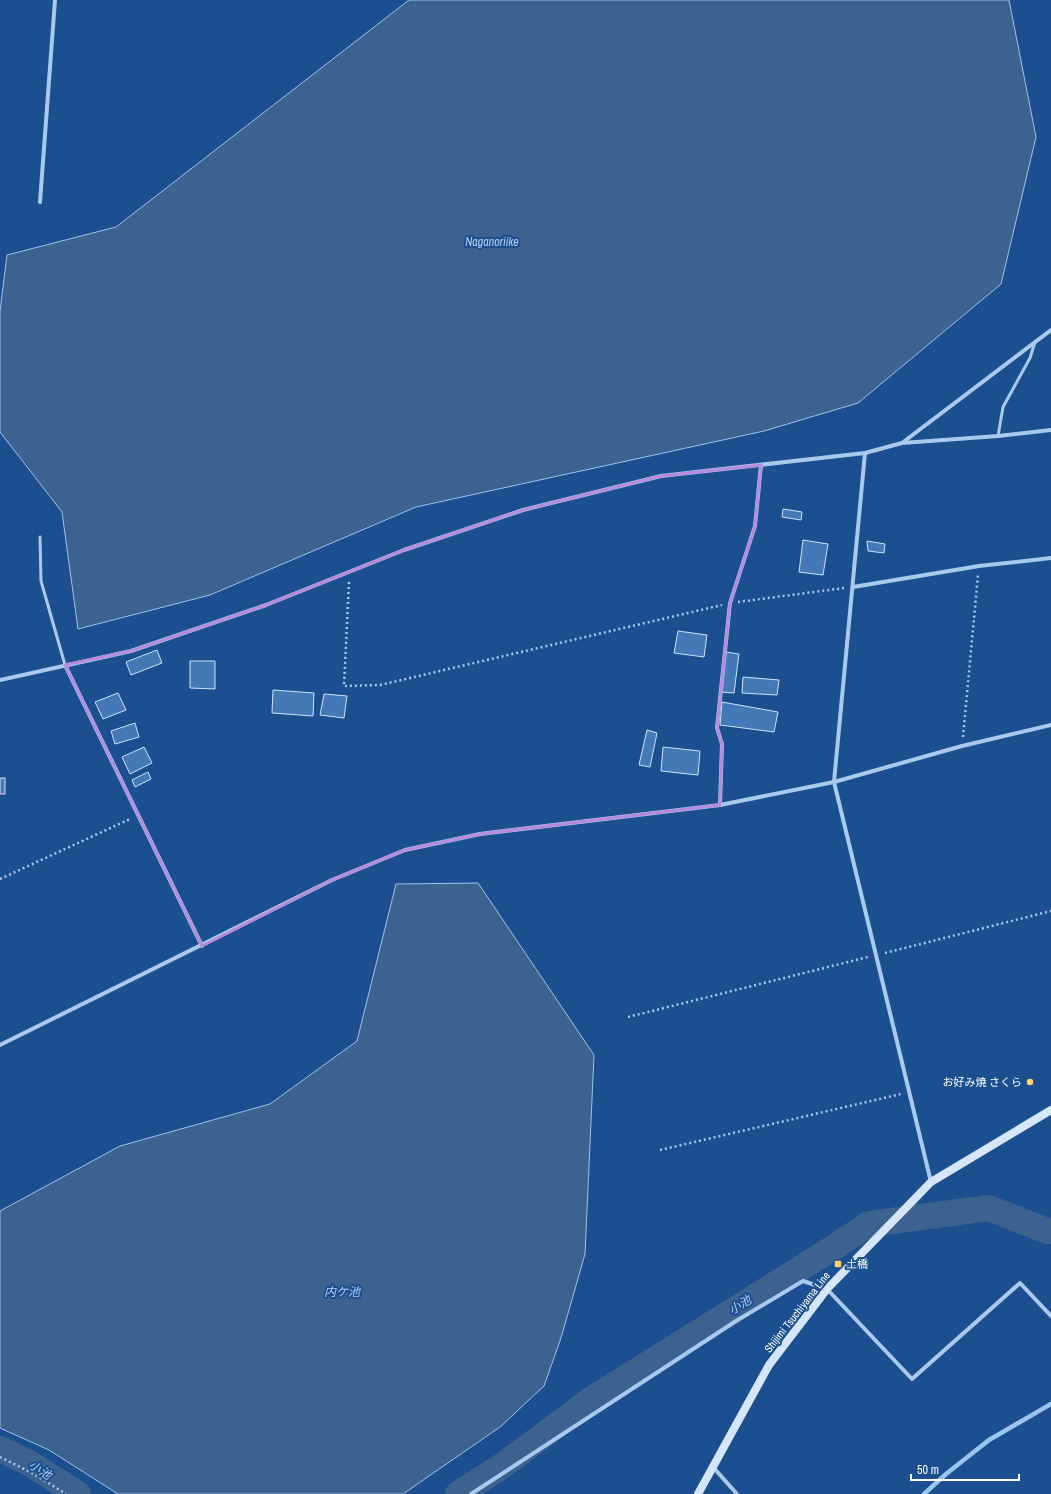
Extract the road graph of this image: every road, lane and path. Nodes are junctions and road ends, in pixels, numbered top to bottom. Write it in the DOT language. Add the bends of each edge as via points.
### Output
graph roads {
  1 [pos="55,0"];
  2 [pos="40,202"];
  3 [pos="1051,330"];
  4 [pos="1035,342"];
  5 [pos="1051,430"];
  6 [pos="998,436"];
  7 [pos="902,443"];
  8 [pos="865,453"];
  9 [pos="761,465"];
  10 [pos="40,537"];
  11 [pos="1051,558"];
  12 [pos="979,566"];
  13 [pos="350,572"];
  14 [pos="853,587"];
  15 [pos="730,603"];
  16 [pos="65,665"];
  17 [pos="0,680"];
  18 [pos="1051,725"];
  19 [pos="962,746"];
  20 [pos="834,782"];
  21 [pos="720,805"];
  22 [pos="138,816"];
  23 [pos="0,879"];
  24 [pos="1051,911"];
  25 [pos="202,946"];
  26 [pos="876,955"];
  27 [pos="628,1017"];
  28 [pos="0,1045"];
  29 [pos="909,1092"];
  30 [pos="1051,1110"];
  31 [pos="660,1150"];
  32 [pos="931,1182"];
  33 [pos="827,1289"];
  34 [pos="1051,1316"];
  35 [pos="0,1456"];
  36 [pos="713,1467"];
  37 [pos="66,1494"];
  38 [pos="471,1494"];
  39 [pos="698,1494"];
  40 [pos="737,1494"];
  1 -- 2 [label="street"];
  3 -- 4 [label="street"];
  4 -- 6 [label="lane" via="1030,358 1003,407"];
  4 -- 7 [label="street"];
  5 -- 6 [label="street"];
  6 -- 7 [label="street"];
  7 -- 8 [label="street"];
  8 -- 9 [label="street"];
  8 -- 14 [label="street"];
  9 -- 13 [label="street" via="662,476 523,510 404,550"];
  9 -- 15 [label="street" via="755,526"];
  10 -- 16 [label="lane" via="42,581"];
  11 -- 12 [label="street"];
  12 -- 14 [label="street"];
  12 -- 19 [label="path"];
  13 -- 15 [label="path" via="344,686 380,685"];
  13 -- 16 [label="street" via="266,605 130,651"];
  14 -- 15 [label="path"];
  14 -- 20 [label="street"];
  15 -- 21 [label="street" via="717,728 722,744"];
  16 -- 17 [label="street"];
  16 -- 22 [label="street"];
  18 -- 19 [label="street"];
  19 -- 20 [label="street"];
  20 -- 21 [label="street"];
  20 -- 26 [label="street"];
  21 -- 25 [label="street" via="480,834 405,850 332,880"];
  22 -- 23 [label="path"];
  22 -- 25 [label="street"];
  24 -- 26 [label="path"];
  25 -- 28 [label="street"];
  26 -- 27 [label="path"];
  26 -- 29 [label="street"];
  29 -- 31 [label="path"];
  29 -- 32 [label="street"];
  30 -- 32 [label="main road, Shijimi Tsuchiyama Line"];
  32 -- 33 [label="main road, Shijimi Tsuchiyama Line"];
  33 -- 34 [label="street" via="912,1379 1020,1283"];
  33 -- 36 [label="main road, Shijimi Tsuchiyama Line" via="769,1366"];
  33 -- 38 [label="street" via="802,1281 736,1321"];
  35 -- 37 [label="path"];
  36 -- 39 [label="main road, Shijimi Tsuchiyama Line"];
  36 -- 40 [label="street"];
}
